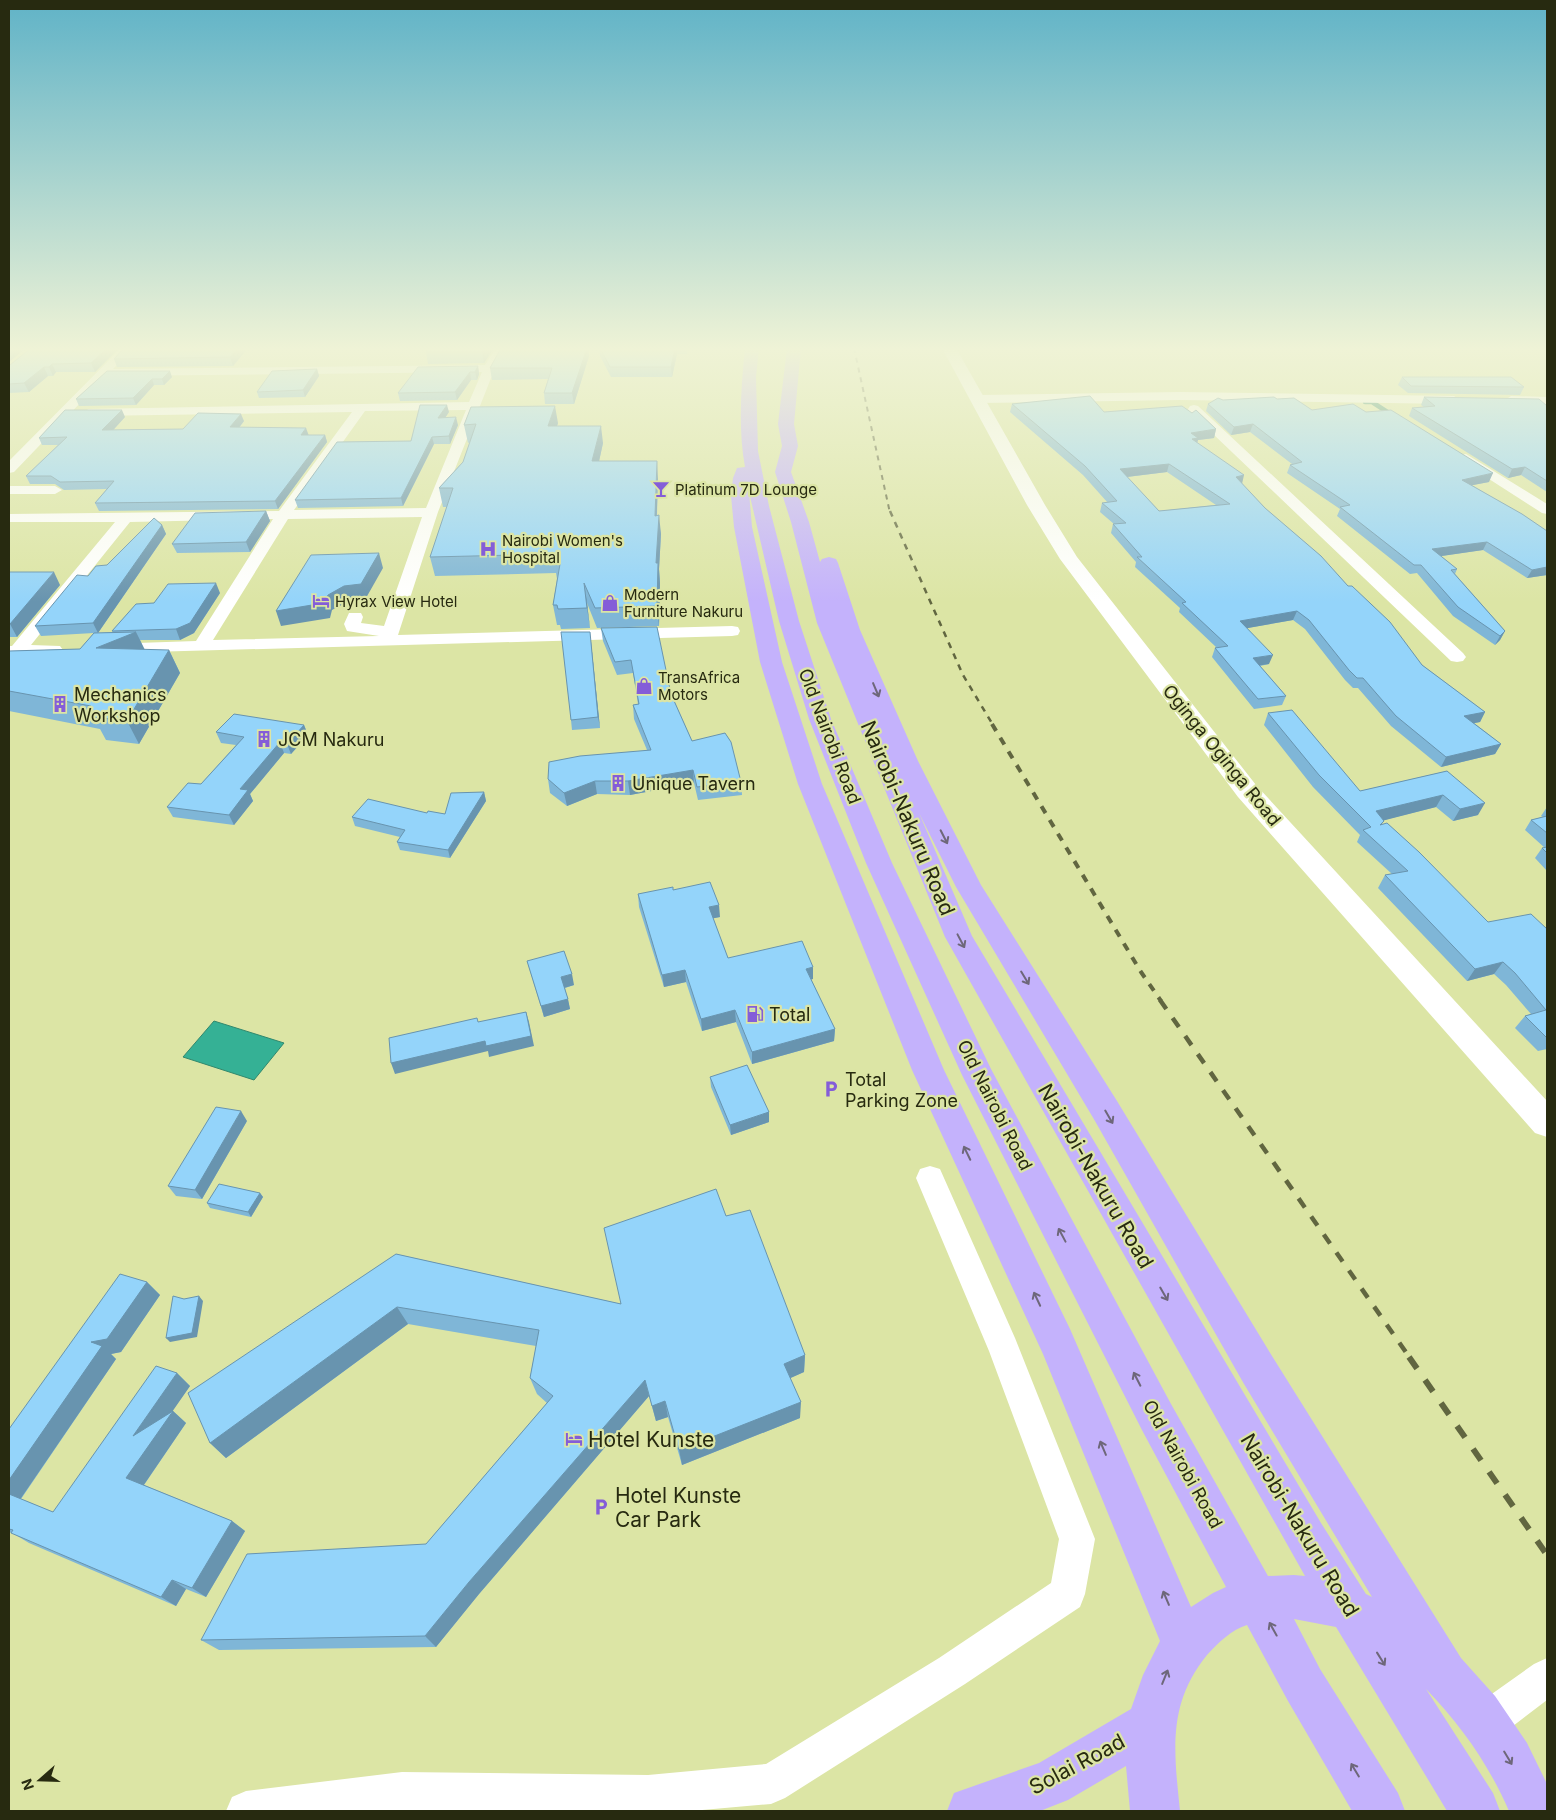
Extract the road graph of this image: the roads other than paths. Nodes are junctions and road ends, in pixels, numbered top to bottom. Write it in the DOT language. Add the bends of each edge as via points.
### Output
graph roads {
  1 [pos="45,433"];
  2 [pos="343,433"];
  3 [pos="464,433"];
  4 [pos="750,433"];
  5 [pos="788,433"];
  6 [pos="995,433"];
  7 [pos="1219,433"];
  8 [pos="790,446"];
  9 [pos="1452,450"];
  10 [pos="750,451"];
  11 [pos="9,469"];
  12 [pos="9,490"];
  13 [pos="1547,510"];
  14 [pos="431,512"];
  15 [pos="283,516"];
  16 [pos="9,518"];
  17 [pos="28,518"];
  18 [pos="126,518"];
  19 [pos="355,617"];
  20 [pos="732,631"];
  21 [pos="389,636"];
  22 [pos="201,646"];
  23 [pos="95,648"];
  24 [pos="66,649"];
  25 [pos="14,651"];
  26 [pos="1457,657"];
  27 [pos="1547,1123"];
  28 [pos="930,1178"];
  29 [pos="1184,1643"];
  30 [pos="1444,1672"];
  31 [pos="1547,1677"];
  32 [pos="1486,1722"];
  33 [pos="1152,1724"];
  34 [pos="246,1811"];
  35 [pos="972,1811"];
  36 [pos="1155,1811"];
  37 [pos="1380,1811"];
  38 [pos="1475,1811"];
  39 [pos="1534,1811"];
  1 -- 11 [label="street"];
  2 -- 15 [label="street"];
  3 -- 14 [label="street"];
  4 -- 10 [label="highway, Old Nairobi Road"];
  5 -- 8 [label="highway"];
  6 -- 27 [label="street, Oginga Oginga Road" via="1069,559 1247,791"];
  7 -- 26 [label="street"];
  8 -- 30 [label="highway, one-way" via="804,475 850,630 906,762 969,887 1106,1111 1258,1370"];
  8 -- 38 [label="highway, Nairobi-Nakuru Road, one-way" via="783,472 827,623 959,937 1306,1538"];
  9 -- 13 [label="street"];
  29 -- 10 [label="highway, one-way" via="1057,1342 928,1070 810,784 771,662 743,526 740,478"];
  37 -- 10 [label="highway, Old Nairobi Road, one-way" via="1304,1685 1156,1418 974,1067 879,863 820,719 789,621 760,506"];
  12 -- 17 [label="street" via="55,490"];
  14 -- 15 [label="street"];
  14 -- 21 [label="street"];
  15 -- 18 [label="street"];
  15 -- 22 [label="street"];
  16 -- 17 [label="street"];
  17 -- 18 [label="street"];
  18 -- 25 [label="street"];
  19 -- 21 [label="street" via="353,627"];
  20 -- 21 [label="street"];
  21 -- 22 [label="street"];
  22 -- 23 [label="street"];
  24 -- 25 [label="street"];
  28 -- 34 [label="street" via="1004,1349 1077,1539 1067,1594 952,1671 770,1784 648,1795 402,1792"];
  29 -- 30 [label="highway" via="1216,1614 1255,1598 1300,1596 1348,1608 1397,1634"];
  33 -- 29 [label="highway, one-way" via="1166,1675"];
  30 -- 32 [label="highway"];
  31 -- 32 [label="street"];
  32 -- 39 [label="highway, one-way" via="1521,1780"];
  33 -- 35 [label="highway, Solai Road" via="1051,1783"];
  33 -- 36 [label="highway" via="1150,1770"];
}
